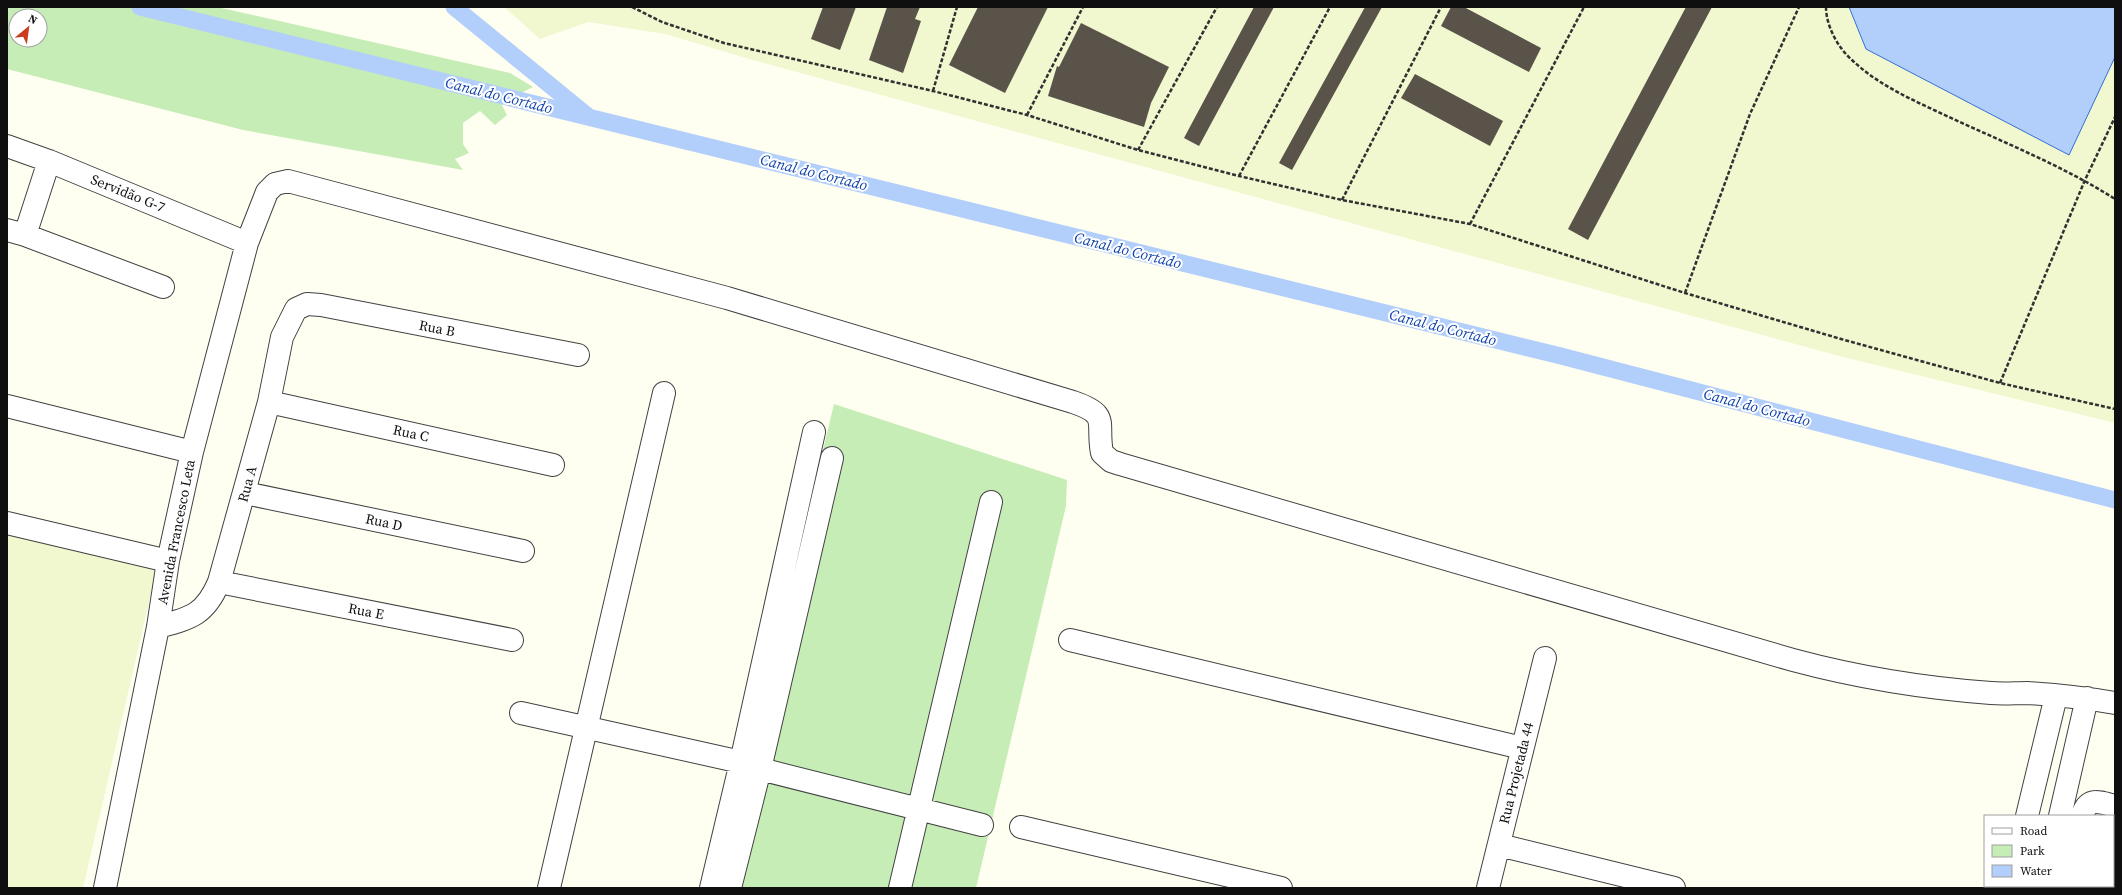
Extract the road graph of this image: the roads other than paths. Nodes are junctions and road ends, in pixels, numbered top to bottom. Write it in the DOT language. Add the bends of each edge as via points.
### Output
graph roads {
  1 [pos="7,146"];
  2 [pos="49,161"];
  3 [pos="16,232"];
  4 [pos="247,243"];
  5 [pos="163,287"];
  6 [pos="296,309"];
  7 [pos="578,355"];
  8 [pos="664,393"];
  9 [pos="269,402"];
  10 [pos="7,406"];
  11 [pos="814,432"];
  12 [pos="192,452"];
  13 [pos="832,458"];
  14 [pos="553,464"];
  15 [pos="245,493"];
  16 [pos="991,502"];
  17 [pos="7,523"];
  18 [pos="523,552"];
  19 [pos="168,561"];
  20 [pos="219,582"];
  21 [pos="158,627"];
  22 [pos="512,640"];
  23 [pos="1070,640"];
  24 [pos="1545,658"];
  25 [pos="2056,696"];
  26 [pos="2087,698"];
  27 [pos="2115,703"];
  28 [pos="522,713"];
  29 [pos="586,728"];
  30 [pos="1522,748"];
  31 [pos="751,766"];
  32 [pos="2115,806"];
  33 [pos="919,811"];
  34 [pos="2026,815"];
  35 [pos="2060,815"];
  36 [pos="2082,815"];
  37 [pos="982,825"];
  38 [pos="1020,827"];
  39 [pos="1498,845"];
  40 [pos="105,888"];
  41 [pos="549,888"];
  42 [pos="711,888"];
  43 [pos="730,888"];
  44 [pos="900,888"];
  45 [pos="1280,888"];
  46 [pos="1488,888"];
  47 [pos="1674,888"];
  1 -- 2 [label="street, Servidão G-7"];
  2 -- 3 [label="street"];
  2 -- 4 [label="street, Servidão G-7"];
  3 -- 5 [label="street"];
  4 -- 12 [label="street, Avenida Francesco Leta"];
  4 -- 25 [label="street, Avenida Francesco Leta" via="264,197 275,184 288,181 302,184 727,298 1089,407 1098,414 1102,426 1102,453 1115,462 1793,660 1880,681 1914,686 1993,694 2027,693"];
  6 -- 7 [label="street, Rua B" via="307,304 321,305"];
  6 -- 9 [label="street, Rua A" via="282,337"];
  8 -- 29 [label="street"];
  9 -- 14 [label="street, Rua C"];
  9 -- 15 [label="street, Rua A"];
  10 -- 12 [label="street"];
  11 -- 31 [label="street"];
  12 -- 19 [label="street, Avenida Francesco Leta"];
  13 -- 31 [label="street"];
  15 -- 18 [label="street, Rua D"];
  15 -- 20 [label="street, Rua A"];
  16 -- 33 [label="street"];
  17 -- 19 [label="street"];
  19 -- 21 [label="street, Avenida Francesco Leta"];
  20 -- 21 [label="street, Rua A" via="213,598 202,611 188,619"];
  20 -- 22 [label="street, Rua E"];
  21 -- 40 [label="street, Avenida Francesco Leta"];
  23 -- 30 [label="street"];
  24 -- 30 [label="street, Rua Projetada 44"];
  25 -- 26 [label="street"];
  25 -- 34 [label="street"];
  26 -- 27 [label="street"];
  26 -- 35 [label="street"];
  28 -- 29 [label="street"];
  29 -- 31 [label="street"];
  29 -- 41 [label="street"];
  30 -- 39 [label="street, Rua Projetada 44"];
  31 -- 33 [label="street"];
  31 -- 42 [label="street"];
  31 -- 43 [label="street"];
  32 -- 36 [label="street" via="2089,803"];
  33 -- 37 [label="street"];
  33 -- 44 [label="street"];
  38 -- 45 [label="street"];
  39 -- 46 [label="street, Rua Projetada 44"];
  39 -- 47 [label="street"];
}
